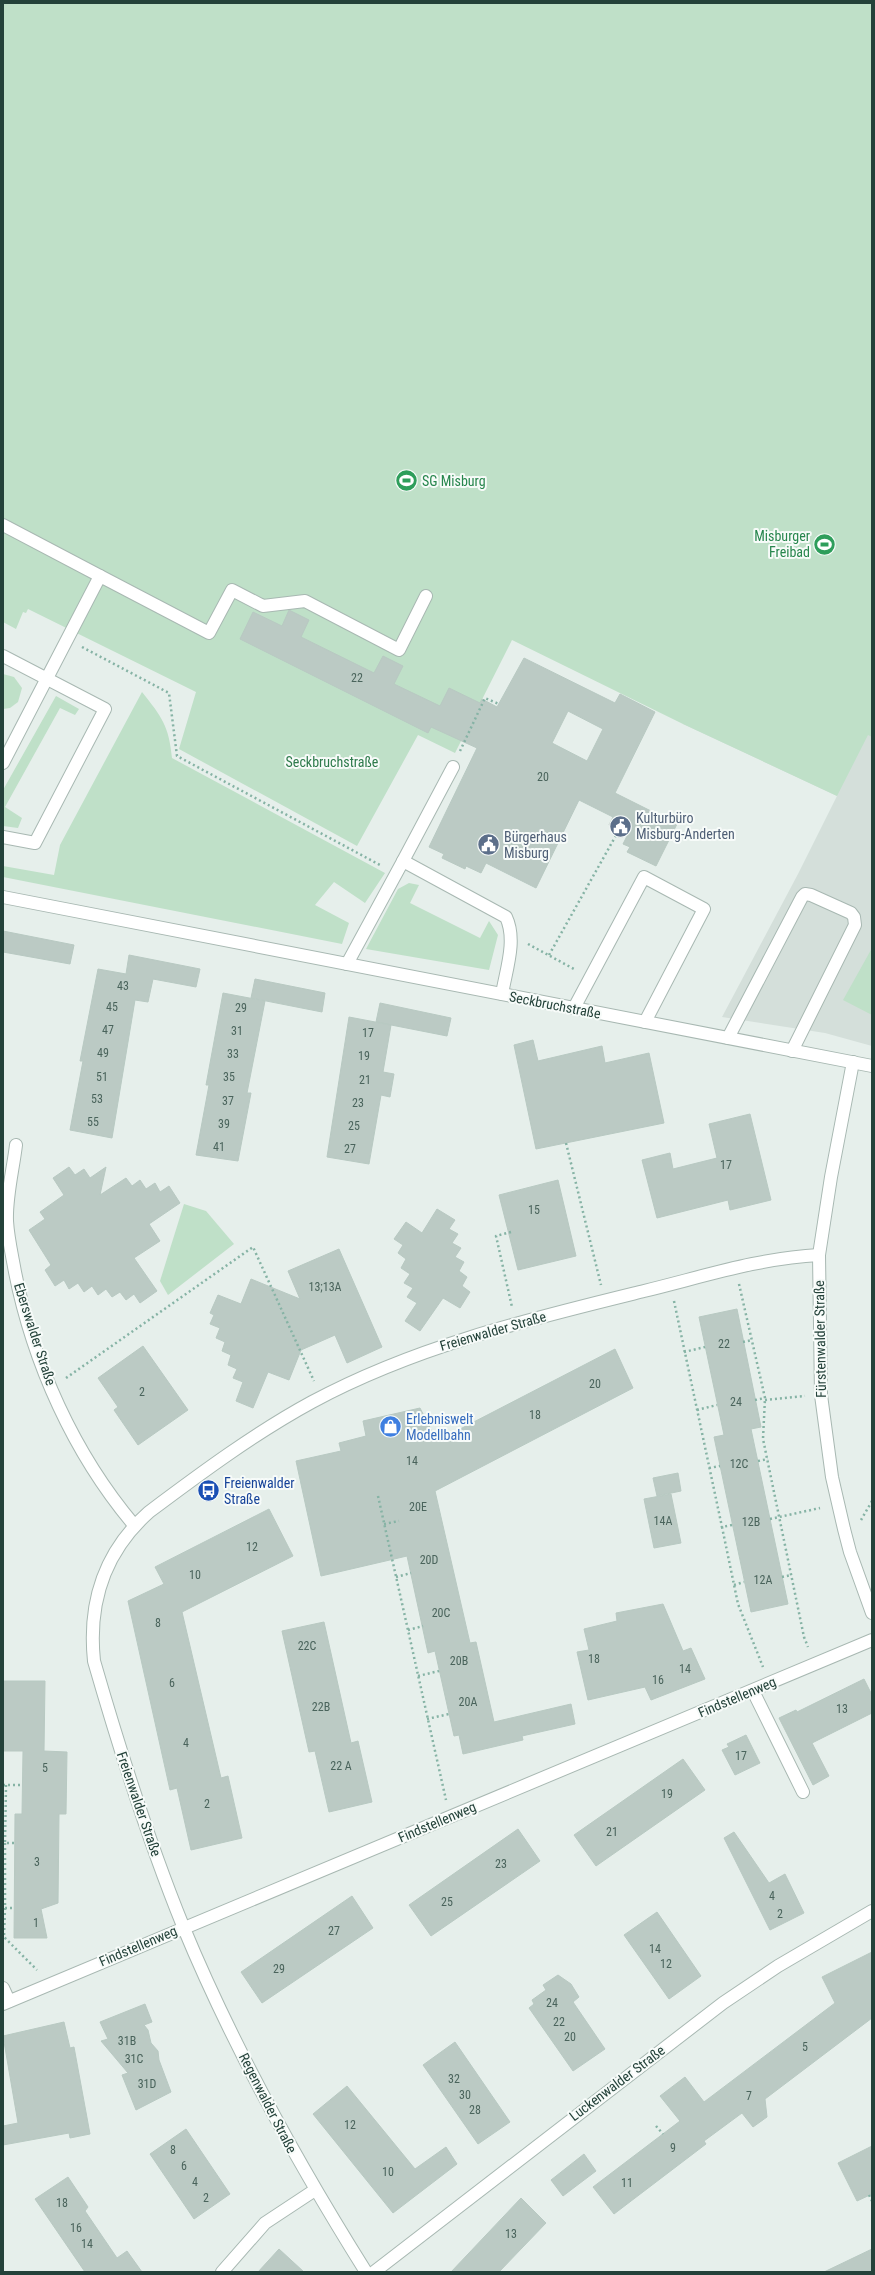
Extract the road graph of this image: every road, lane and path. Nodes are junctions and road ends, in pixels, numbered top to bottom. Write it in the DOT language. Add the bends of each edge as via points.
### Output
graph roads {
  1 [pos="3,525"];
  2 [pos="100,576"];
  3 [pos="426,596"];
  4 [pos="67,639"];
  5 [pos="3,656"];
  6 [pos="47,679"];
  7 [pos="499,704"];
  8 [pos="3,763"];
  9 [pos="453,767"];
  10 [pos="619,830"];
  11 [pos="3,838"];
  12 [pos="403,861"];
  13 [pos="396,873"];
  14 [pos="3,897"];
  15 [pos="511,934"];
  16 [pos="549,955"];
  17 [pos="347,964"];
  18 [pos="590,978"];
  19 [pos="502,994"];
  20 [pos="574,1008"];
  21 [pos="645,1022"];
  22 [pos="728,1038"];
  23 [pos="792,1051"];
  24 [pos="852,1062"];
  25 [pos="872,1066"];
  26 [pos="566,1143"];
  27 [pos="16,1146"];
  28 [pos="512,1232"];
  29 [pos="819,1254"];
  30 [pos="736,1268"];
  31 [pos="670,1284"];
  32 [pos="605,1300"];
  33 [pos="516,1323"];
  34 [pos="752,1340"];
  35 [pos="743,1342"];
  36 [pos="705,1347"];
  37 [pos="684,1352"];
  38 [pos="52,1389"];
  39 [pos="821,1395"];
  40 [pos="321,1398"];
  41 [pos="765,1399"];
  42 [pos="755,1400"];
  43 [pos="717,1405"];
  44 [pos="697,1410"];
  45 [pos="768,1460"];
  46 [pos="758,1461"];
  47 [pos="720,1466"];
  48 [pos="709,1468"];
  49 [pos="378,1496"];
  50 [pos="838,1504"];
  51 [pos="779,1517"];
  52 [pos="770,1519"];
  53 [pos="399,1521"];
  54 [pos="384,1524"];
  55 [pos="134,1525"];
  56 [pos="732,1525"];
  57 [pos="722,1527"];
  58 [pos="411,1573"];
  59 [pos="791,1575"];
  60 [pos="396,1577"];
  61 [pos="782,1577"];
  62 [pos="744,1582"];
  63 [pos="734,1585"];
  64 [pos="872,1613"];
  65 [pos="422,1626"];
  66 [pos="408,1630"];
  67 [pos="872,1640"];
  68 [pos="814,1664"];
  69 [pos="764,1669"];
  70 [pos="439,1671"];
  71 [pos="418,1676"];
  72 [pos="753,1691"];
  73 [pos="449,1714"];
  74 [pos="427,1718"];
  75 [pos="4,1785"];
  76 [pos="23,1785"];
  77 [pos="802,1792"];
  78 [pos="445,1795"];
  79 [pos="5,1844"];
  80 [pos="15,1844"];
  81 [pos="4,1908"];
  82 [pos="14,1908"];
  83 [pos="872,1911"];
  84 [pos="184,1927"];
  85 [pos="44,1986"];
  86 [pos="3,1988"];
  87 [pos="6,2002"];
  88 [pos="656,2126"];
  89 [pos="662,2134"];
  90 [pos="314,2190"];
  91 [pos="869,2195"];
  92 [pos="872,2201"];
  93 [pos="222,2272"];
  94 [pos="366,2272"];
  95 [pos="374,2272"];
  1 -- 2 [label="street"];
  2 -- 3 [label="street" via="210,633 232,590 263,606 305,601 400,650"];
  2 -- 4 [label="street"];
  4 -- 6 [label="street"];
  4 -- 13 [label="path" via="169,693 177,756"];
  5 -- 6 [label="street"];
  6 -- 8 [label="street"];
  6 -- 11 [label="street" via="105,709 35,843"];
  7 -- 9 [label="path" via="485,698"];
  9 -- 12 [label="street"];
  10 -- 16 [label="path"];
  12 -- 13 [label="street"];
  12 -- 15 [label="street" via="506,917"];
  13 -- 17 [label="street"];
  14 -- 17 [label="street, Seckbruchstraße"];
  15 -- 16 [label="path"];
  15 -- 19 [label="street"];
  16 -- 18 [label="path"];
  17 -- 19 [label="street, Seckbruchstraße"];
  18 -- 20 [label="street"];
  18 -- 21 [label="street" via="644,877 704,909"];
  19 -- 20 [label="street, Seckbruchstraße"];
  20 -- 21 [label="street, Seckbruchstraße"];
  21 -- 22 [label="street, Seckbruchstraße"];
  22 -- 23 [label="street, Seckbruchstraße"];
  22 -- 23 [label="street" via="802,897 806,894 811,895 851,913 855,925"];
  23 -- 24 [label="street, Seckbruchstraße"];
  24 -- 25 [label="street, Seckbruchstraße"];
  24 -- 29 [label="street, Fürstenwalder Straße" via="830,1177"];
  26 -- 32 [label="path"];
  27 -- 38 [label="street, Eberswalder Straße" via="7,1220 10,1246 26,1316"];
  28 -- 33 [label="path" via="496,1236"];
  29 -- 30 [label="street, Freienwalder Straße" via="789,1256"];
  29 -- 39 [label="street, Fürstenwalder Straße"];
  30 -- 31 [label="street, Freienwalder Straße"];
  30 -- 34 [label="path"];
  31 -- 32 [label="street, Freienwalder Straße"];
  31 -- 37 [label="path"];
  32 -- 33 [label="street, Freienwalder Straße"];
  33 -- 40 [label="street, Freienwalder Straße" via="439,1346"];
  34 -- 35 [label="path"];
  34 -- 41 [label="path"];
  36 -- 37 [label="path"];
  37 -- 44 [label="path"];
  38 -- 40 [label="path" via="253,1247"];
  38 -- 55 [label="street, Eberswalder Straße" via="83,1452 108,1494"];
  39 -- 41 [label="path"];
  39 -- 50 [label="street, Fürstenwalder Straße"];
  40 -- 55 [label="street, Freienwalder Straße" via="247,1442 185,1485"];
  41 -- 42 [label="path"];
  41 -- 45 [label="path" via="763,1439"];
  43 -- 44 [label="path"];
  44 -- 48 [label="path"];
  45 -- 46 [label="path"];
  45 -- 51 [label="path"];
  47 -- 48 [label="path"];
  48 -- 57 [label="path"];
  49 -- 54 [label="path"];
  50 -- 51 [label="path"];
  50 -- 64 [label="street, Fürstenwalder Straße" via="850,1552"];
  51 -- 52 [label="path"];
  51 -- 59 [label="path"];
  53 -- 54 [label="path"];
  54 -- 60 [label="path"];
  55 -- 84 [label="street, Freienwalder Straße" via="118,1547 99,1589 92,1628 93,1655 143,1822"];
  56 -- 57 [label="path"];
  57 -- 63 [label="path"];
  58 -- 60 [label="path"];
  59 -- 61 [label="path"];
  59 -- 68 [label="path" via="804,1636"];
  60 -- 66 [label="path"];
  62 -- 63 [label="path"];
  63 -- 69 [label="path" via="738,1604"];
  65 -- 66 [label="path"];
  66 -- 71 [label="path"];
  67 -- 68 [label="street, Findstellenweg"];
  68 -- 72 [label="street, Findstellenweg"];
  70 -- 71 [label="path"];
  71 -- 74 [label="path"];
  72 -- 77 [label="street"];
  72 -- 84 [label="street, Findstellenweg"];
  73 -- 74 [label="path"];
  74 -- 78 [label="path"];
  75 -- 76 [label="path"];
  75 -- 79 [label="path"];
  79 -- 80 [label="path"];
  79 -- 81 [label="path"];
  81 -- 82 [label="path"];
  81 -- 85 [label="path" via="4,1936 38,1971"];
  83 -- 95 [label="street, Luckenwalder Straße" via="778,1966 724,2003"];
  84 -- 85 [label="street, Findstellenweg"];
  84 -- 90 [label="street, Regenwalder Straße" via="266,2102"];
  85 -- 87 [label="street, Findstellenweg"];
  86 -- 87 [label="street"];
  88 -- 89 [label="path"];
  90 -- 93 [label="street" via="265,2224"];
  90 -- 94 [label="street, Regenwalder Straße"];
  91 -- 92 [label="path"];
}
